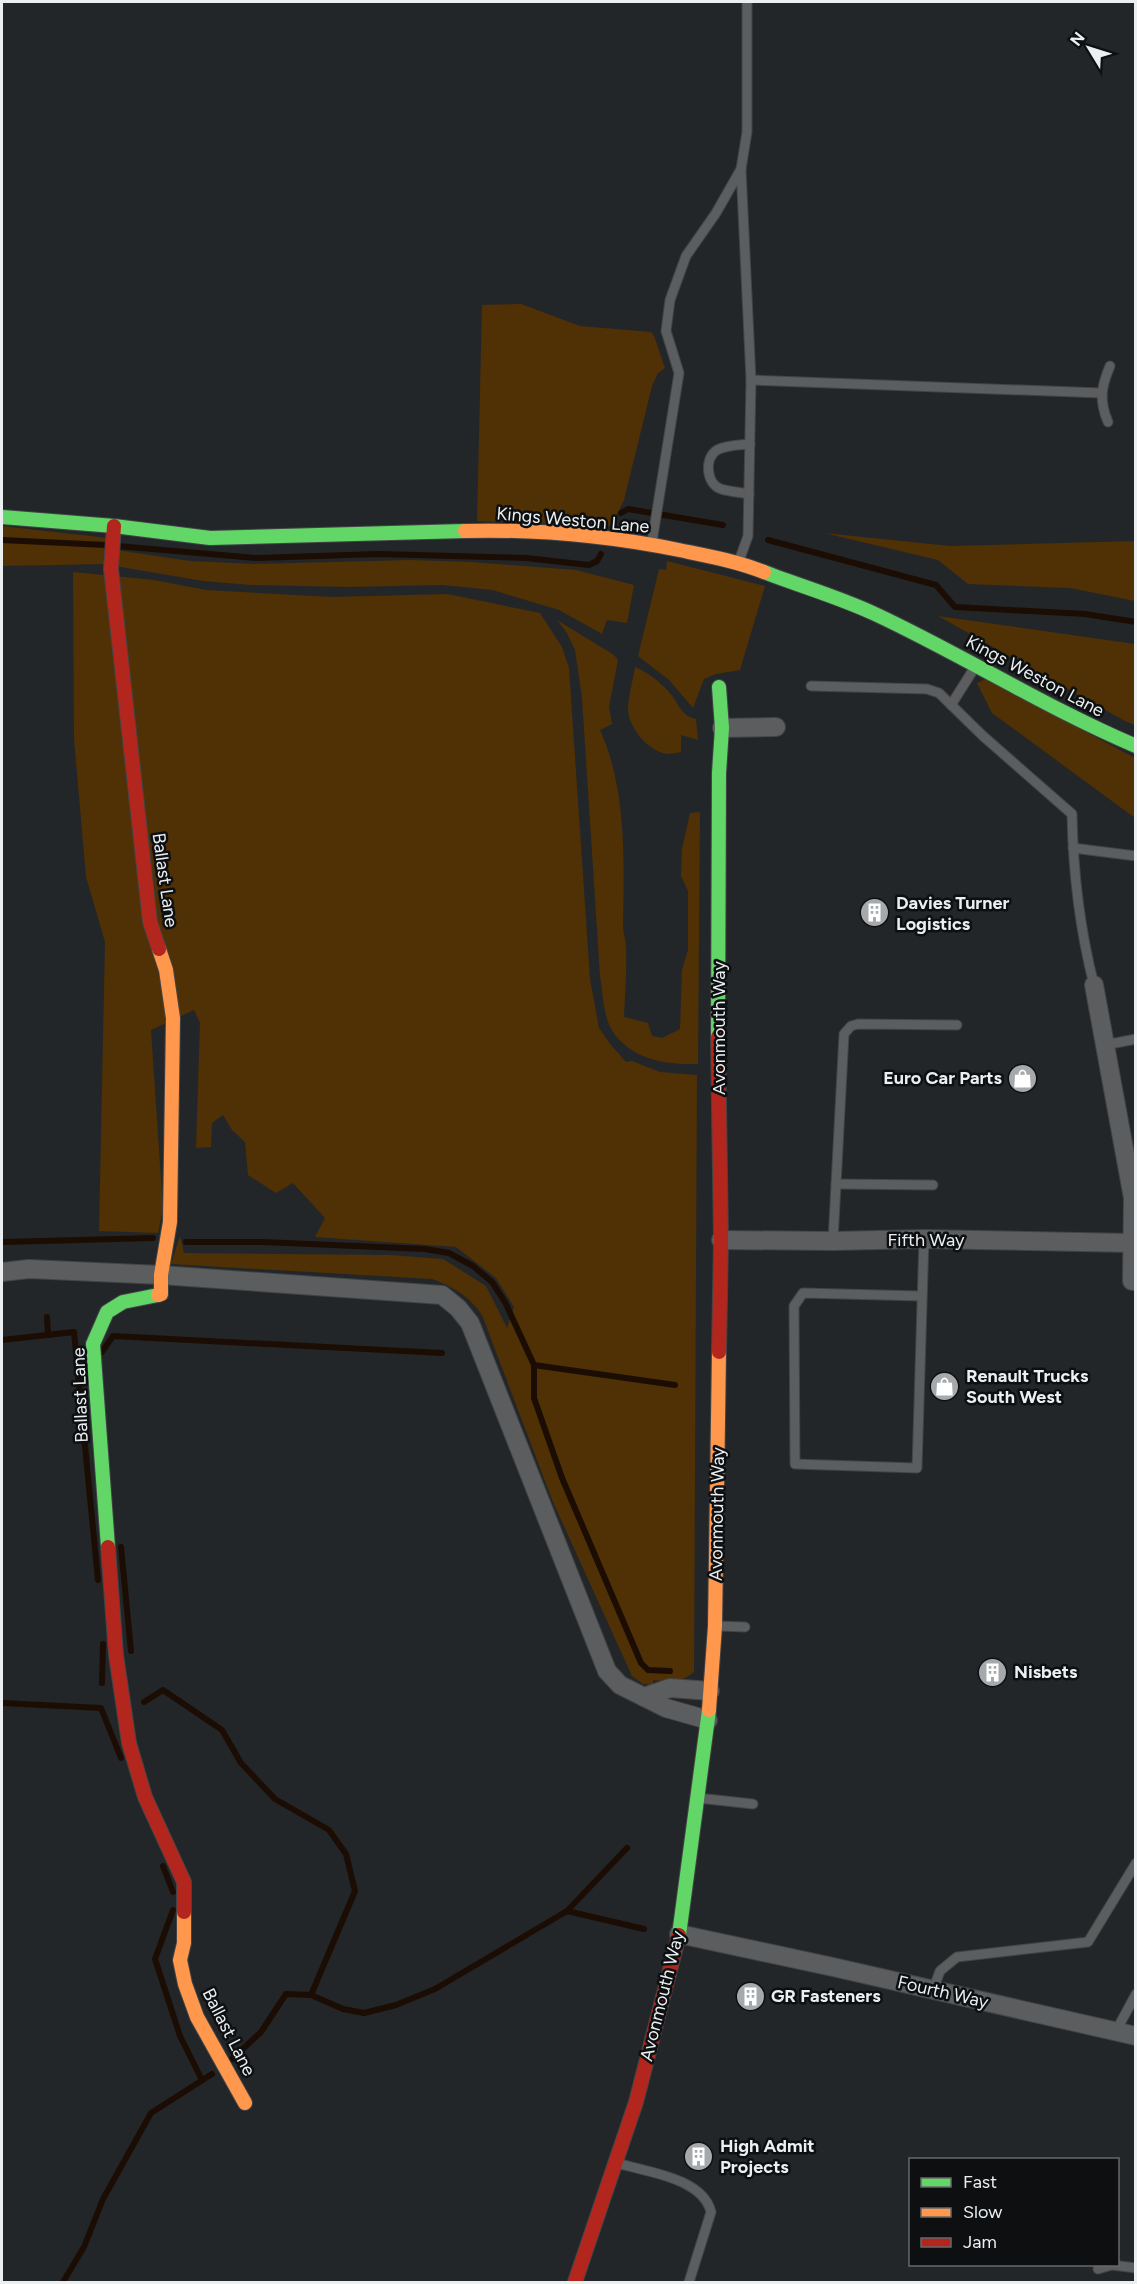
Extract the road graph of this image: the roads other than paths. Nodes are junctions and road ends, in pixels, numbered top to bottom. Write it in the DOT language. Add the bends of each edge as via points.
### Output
graph roads {
  1 [pos="747,2"];
  2 [pos="741,169"];
  3 [pos="1110,366"];
  4 [pos="751,380"];
  5 [pos="1101,393"];
  6 [pos="1108,422"];
  7 [pos="750,444"];
  8 [pos="750,494"];
  9 [pos="2,517"];
  10 [pos="114,526"];
  11 [pos="651,544"];
  12 [pos="738,562"];
  13 [pos="977,665"];
  14 [pos="811,686"];
  15 [pos="719,687"];
  16 [pos="951,705"];
  17 [pos="776,727"];
  18 [pos="722,728"];
  19 [pos="1136,746"];
  20 [pos="1073,848"];
  21 [pos="1136,856"];
  22 [pos="1094,985"];
  23 [pos="957,1025"];
  24 [pos="1136,1039"];
  25 [pos="1105,1045"];
  26 [pos="836,1184"];
  27 [pos="933,1185"];
  28 [pos="924,1239"];
  29 [pos="721,1240"];
  30 [pos="833,1241"];
  31 [pos="1133,1252"];
  32 [pos="2,1272"];
  33 [pos="161,1275"];
  34 [pos="1132,1281"];
  35 [pos="921,1296"];
  36 [pos="715,1626"];
  37 [pos="745,1627"];
  38 [pos="710,1691"];
  39 [pos="644,1697"];
  40 [pos="708,1720"];
  41 [pos="698,1798"];
  42 [pos="753,1804"];
  43 [pos="1136,1863"];
  44 [pos="679,1934"];
  45 [pos="933,1990"];
  46 [pos="1136,1994"];
  47 [pos="1116,2031"];
  48 [pos="1136,2036"];
  49 [pos="245,2103"];
  50 [pos="615,2162"];
  51 [pos="1108,2266"];
  52 [pos="1119,2266"];
  53 [pos="1136,2268"];
  54 [pos="1098,2269"];
  55 [pos="575,2283"];
  56 [pos="689,2283"];
  1 -- 2 [label="lane" via="747,132"];
  2 -- 4 [label="lane"];
  2 -- 11 [label="lane" via="686,256 670,300 666,332 679,374"];
  3 -- 5 [label="lane"];
  4 -- 5 [label="lane"];
  4 -- 7 [label="lane"];
  5 -- 6 [label="lane"];
  7 -- 8 [label="lane"];
  7 -- 8 [label="lane" via="714,452 709,476 720,489"];
  8 -- 12 [label="lane" via="748,536"];
  9 -- 10 [label="street, Kings Weston Lane"];
  10 -- 11 [label="street, Kings Weston Lane" via="210,538 512,530"];
  10 -- 33 [label="street, Ballast Lane" via="111,569 150,922 166,970 173,1018 170,1221"];
  11 -- 12 [label="street, Kings Weston Lane"];
  12 -- 13 [label="street, Kings Weston Lane" via="873,613"];
  13 -- 16 [label="lane"];
  13 -- 19 [label="street, Kings Weston Lane"];
  14 -- 16 [label="lane" via="927,689 939,693"];
  15 -- 18 [label="street, Avonmouth Way"];
  16 -- 20 [label="lane" via="1072,814"];
  17 -- 18 [label="street"];
  18 -- 29 [label="street, Avonmouth Way" via="718,1034"];
  20 -- 21 [label="lane"];
  20 -- 22 [label="lane"];
  22 -- 25 [label="street"];
  23 -- 26 [label="lane" via="858,1024 846,1030"];
  24 -- 25 [label="lane"];
  25 -- 31 [label="street" via="1133,1198"];
  26 -- 27 [label="lane"];
  26 -- 30 [label="lane"];
  28 -- 30 [label="street, Fifth Way"];
  28 -- 31 [label="street, Fifth Way"];
  28 -- 35 [label="lane"];
  29 -- 30 [label="street, Fifth Way"];
  29 -- 36 [label="street, Avonmouth Way"];
  31 -- 34 [label="street"];
  32 -- 33 [label="street" via="29,1269"];
  33 -- 39 [label="street" via="419,1292 442,1295 458,1308 470,1323 606,1671 620,1685"];
  33 -- 49 [label="street, Ballast Lane" via="161,1294 123,1302 107,1312 93,1344 116,1655 135,1765 145,1797 184,1882 184,1943 180,1960 185,1984 197,2017"];
  35 -- 35 [label="lane" via="917,1468 795,1464 794,1306 803,1293"];
  36 -- 37 [label="lane"];
  36 -- 38 [label="street, Avonmouth Way"];
  38 -- 39 [label="street" via="670,1688"];
  38 -- 40 [label="street, Avonmouth Way"];
  39 -- 40 [label="street"];
  40 -- 41 [label="street, Avonmouth Way"];
  41 -- 42 [label="lane"];
  41 -- 44 [label="street, Avonmouth Way"];
  43 -- 45 [label="lane" via="1088,1942 957,1956 940,1971"];
  44 -- 45 [label="street, Fourth Way"];
  44 -- 50 [label="street, Avonmouth Way" via="636,2102"];
  45 -- 47 [label="street, Fourth Way"];
  46 -- 47 [label="lane"];
  47 -- 48 [label="street, Fourth Way"];
  50 -- 55 [label="street, Avonmouth Way"];
  50 -- 56 [label="lane" via="682,2182 709,2202 711,2212"];
  51 -- 54 [label="lane"];
  52 -- 53 [label="lane"];
}
